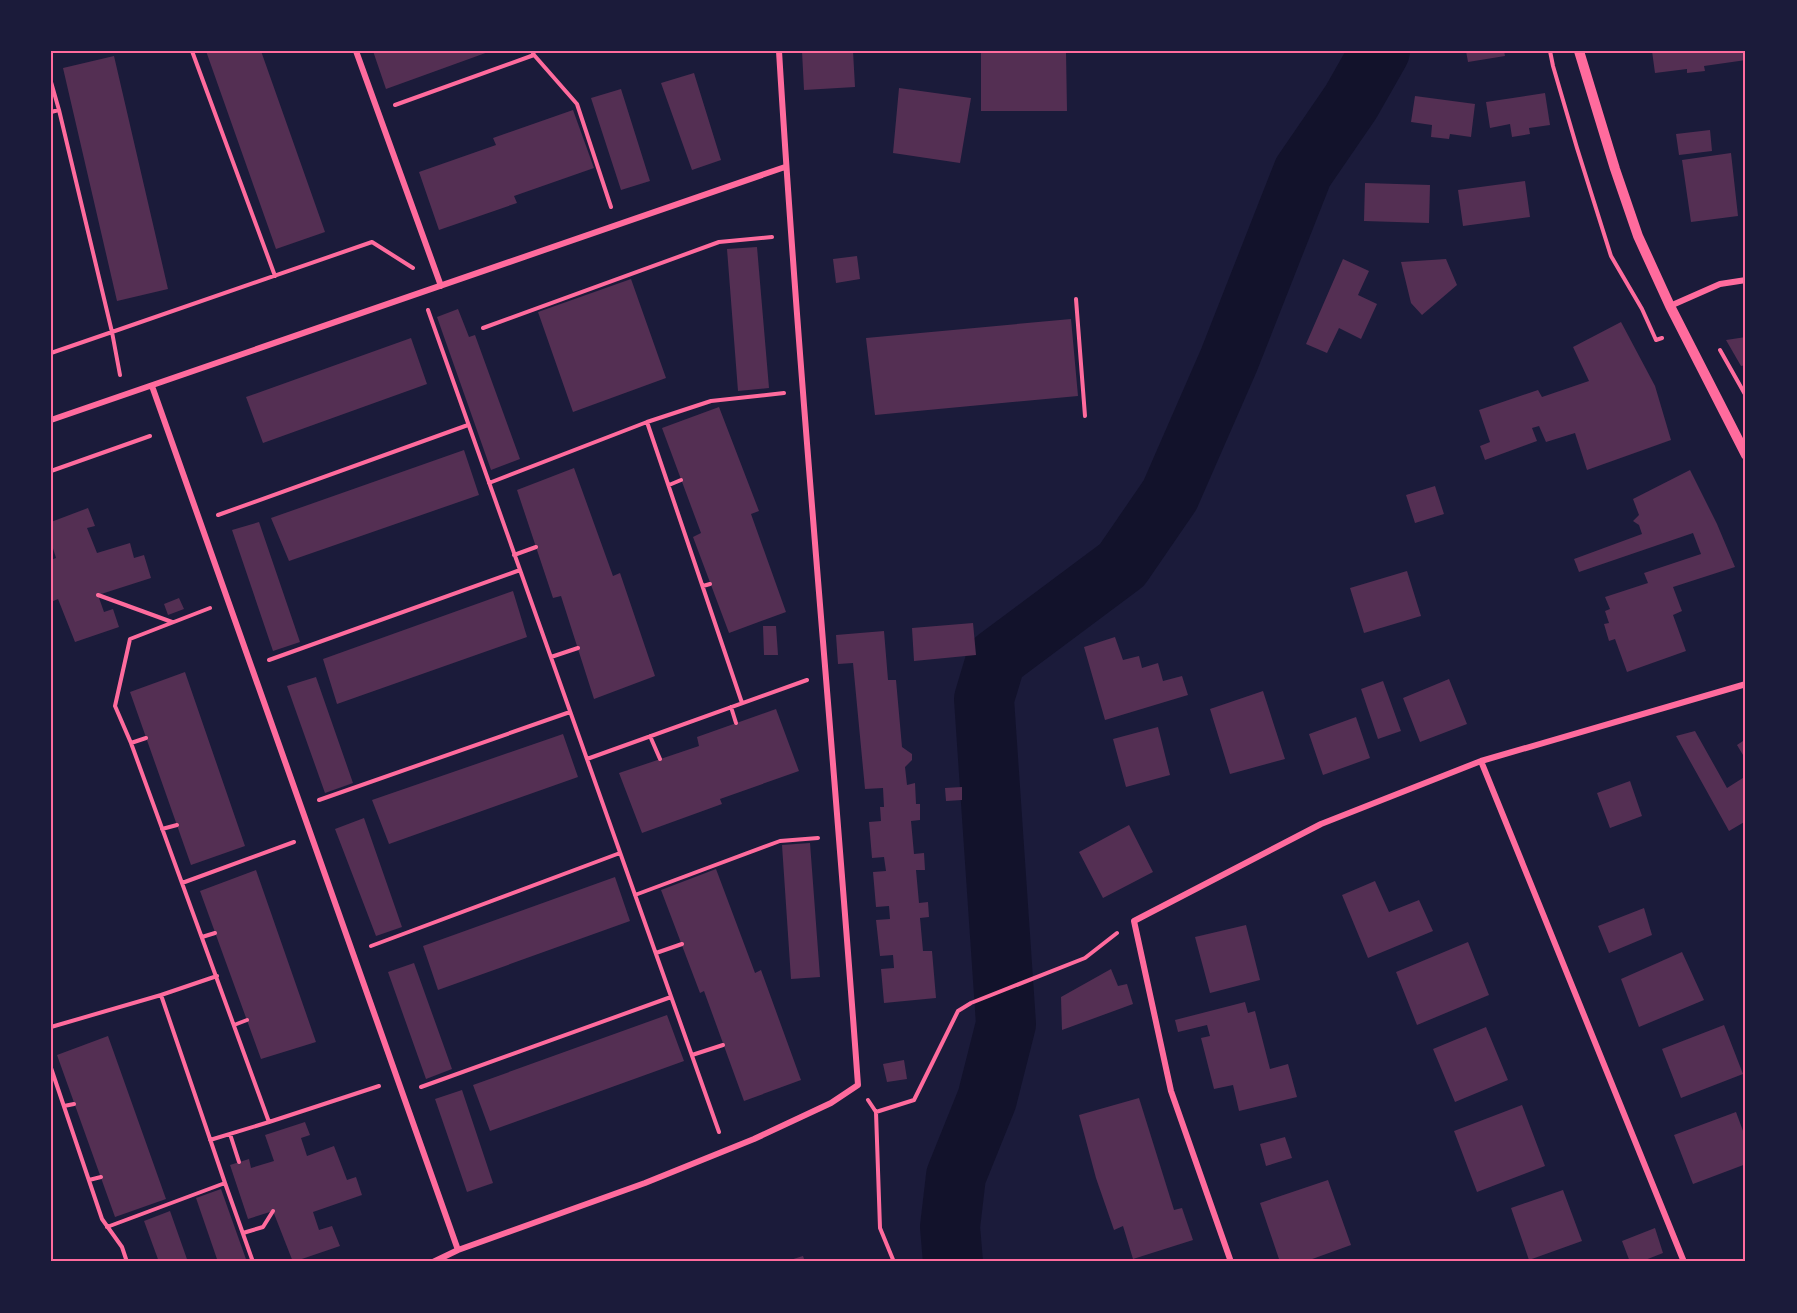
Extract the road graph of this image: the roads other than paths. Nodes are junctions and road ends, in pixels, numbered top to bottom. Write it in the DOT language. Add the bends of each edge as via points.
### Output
graph roads {
  1 [pos="356,51"];
  2 [pos="779,51"];
  3 [pos="1579,51"];
  4 [pos="785,167"];
  5 [pos="1746,280"];
  6 [pos="441,286"];
  7 [pos="1670,306"];
  8 [pos="152,386"];
  9 [pos="51,420"];
  10 [pos="1746,455"];
  11 [pos="1746,684"];
  12 [pos="1481,761"];
  13 [pos="458,1250"];
  14 [pos="433,1262"];
  15 [pos="1231,1262"];
  16 [pos="1684,1262"];
  1 -- 6 [label="street"];
  2 -- 4 [label="street"];
  3 -- 7 [label="street" via="1638,236"];
  4 -- 6 [label="street"];
  4 -- 13 [label="street" via="858,1084 831,1103 754,1139"];
  5 -- 7 [label="street" via="1720,284"];
  6 -- 8 [label="street"];
  7 -- 10 [label="street"];
  8 -- 9 [label="street"];
  8 -- 13 [label="street"];
  11 -- 12 [label="street"];
  12 -- 15 [label="street" via="1321,824 1134,921 1171,1091"];
  12 -- 16 [label="street"];
  13 -- 14 [label="street"];
}
